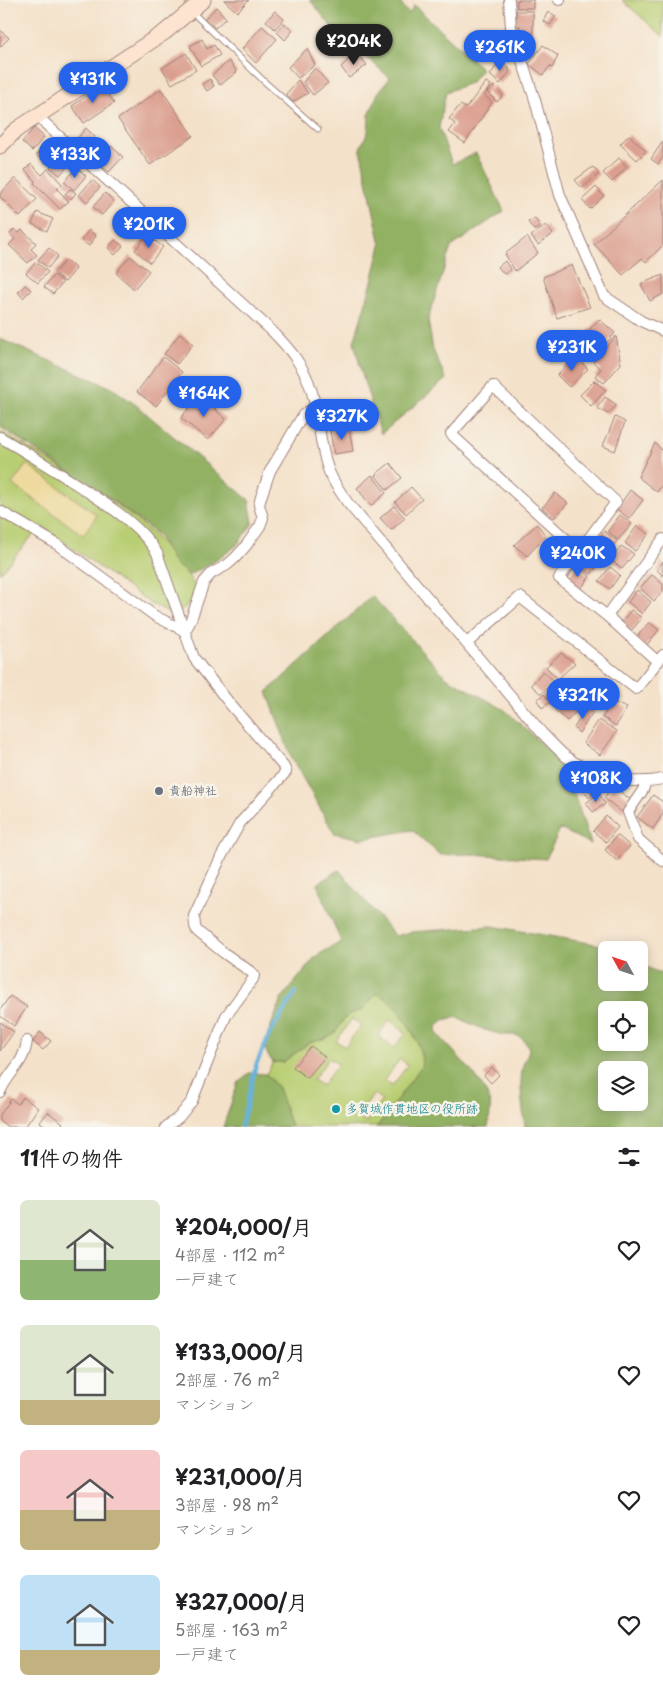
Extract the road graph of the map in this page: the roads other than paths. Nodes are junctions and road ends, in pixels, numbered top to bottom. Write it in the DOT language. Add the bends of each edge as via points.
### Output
graph roads {
  1 [pos="203,0"];
  2 [pos="508,0"];
  3 [pos="191,10"];
  4 [pos="37,116"];
  5 [pos="318,129"];
  6 [pos="0,146"];
  7 [pos="663,331"];
  8 [pos="314,407"];
  9 [pos="0,437"];
  10 [pos="0,511"];
  11 [pos="663,539"];
  12 [pos="579,551"];
  13 [pos="607,616"];
  14 [pos="185,631"];
  15 [pos="467,643"];
  16 [pos="660,658"];
  17 [pos="663,779"];
  18 [pos="646,781"];
  19 [pos="663,861"];
  20 [pos="27,1041"];
  21 [pos="0,1092"];
  22 [pos="166,1127"];
  1 -- 3 [label="street"];
  2 -- 7 [label="street" via="511,27 535,100 560,195 600,288 604,296 641,321"];
  3 -- 4 [label="street" via="165,32"];
  3 -- 5 [label="lane"];
  4 -- 6 [label="street"];
  4 -- 8 [label="street" via="287,346 311,388"];
  8 -- 14 [label="street" via="303,415 270,471 259,505 263,518 260,526 235,558 204,582"];
  8 -- 15 [label="street" via="333,481 347,502"];
  9 -- 14 [label="street" via="104,502 144,536 157,554"];
  10 -- 14 [label="street" via="55,543 155,616"];
  11 -- 13 [label="street"];
  12 -- 12 [label="street" via="616,502 493,386 451,434"];
  12 -- 13 [label="street" via="559,578"];
  13 -- 16 [label="street"];
  14 -- 22 [label="street" via="199,666 286,772 240,823 194,916 197,931 254,975 226,1016 192,1101"];
  15 -- 16 [label="street" via="520,597 636,689"];
  15 -- 18 [label="street" via="521,709 565,755 588,769 620,780"];
  17 -- 18 [label="street"];
  18 -- 19 [label="street" via="644,790 628,812 638,839"];
  20 -- 21 [label="street" via="21,1062"];
}
